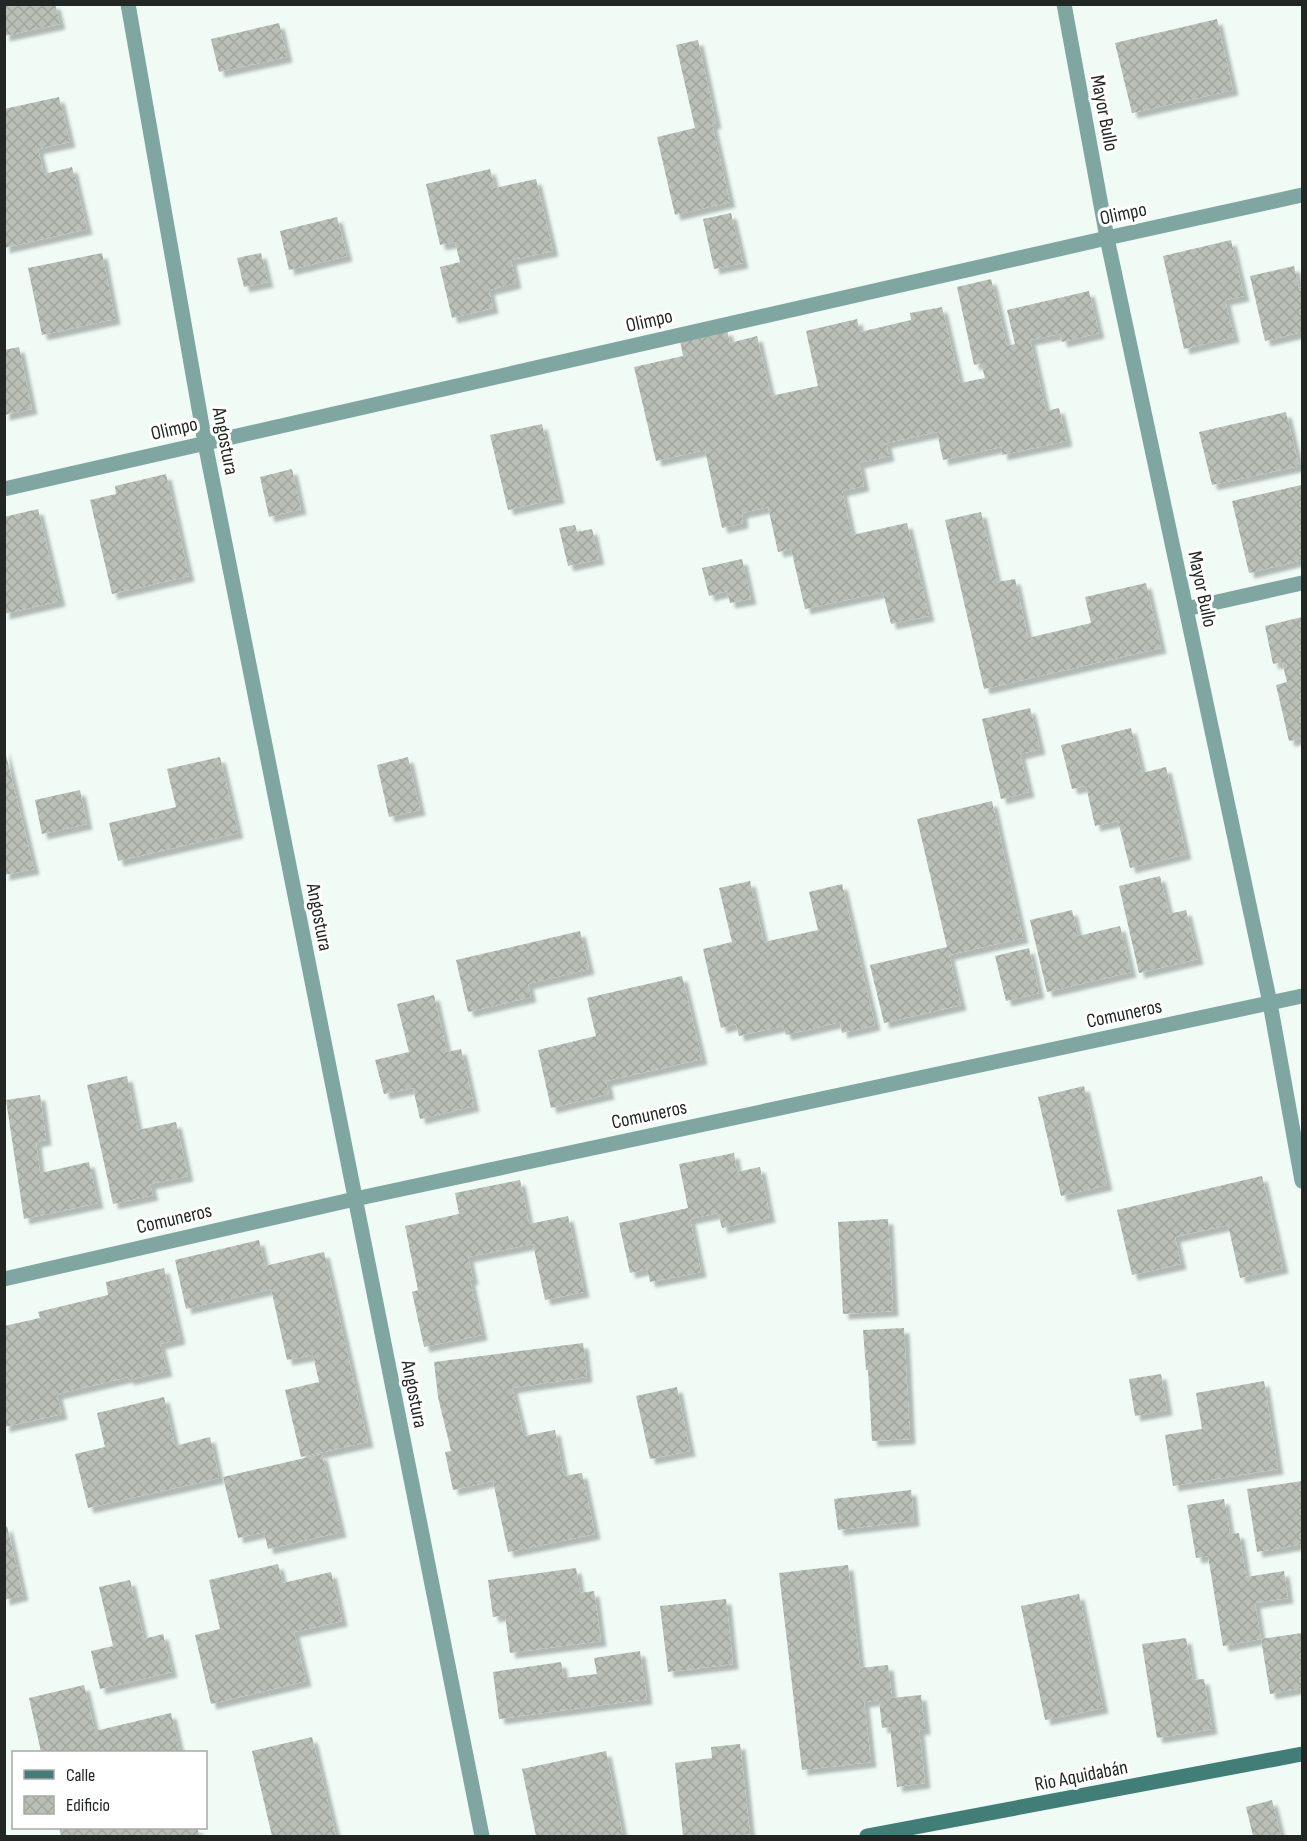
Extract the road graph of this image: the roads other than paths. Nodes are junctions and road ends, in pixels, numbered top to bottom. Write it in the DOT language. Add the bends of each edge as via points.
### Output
graph roads {
  1 [pos="128,4"];
  2 [pos="1064,4"];
  3 [pos="1302,195"];
  4 [pos="1107,238"];
  5 [pos="205,443"];
  6 [pos="4,489"];
  7 [pos="1302,583"];
  8 [pos="1186,609"];
  9 [pos="1302,996"];
  10 [pos="1270,1003"];
  11 [pos="1302,1181"];
  12 [pos="355,1199"];
  13 [pos="4,1279"];
  14 [pos="1302,1754"];
  15 [pos="482,1836"];
  16 [pos="867,1836"];
  1 -- 5 [label="street, Angostura"];
  2 -- 4 [label="street, Mayor Bullo"];
  3 -- 4 [label="street, Olimpo"];
  4 -- 5 [label="street, Olimpo"];
  4 -- 8 [label="street, Mayor Bullo"];
  5 -- 6 [label="street, Olimpo"];
  5 -- 12 [label="street, Angostura"];
  7 -- 8 [label="street"];
  8 -- 10 [label="street, Mayor Bullo"];
  9 -- 10 [label="street, Comuneros"];
  10 -- 11 [label="street, Mayor Bullo"];
  10 -- 12 [label="street, Comuneros"];
  12 -- 13 [label="street, Comuneros"];
  12 -- 15 [label="street, Angostura"];
  14 -- 16 [label="street, Rio Aquidabán"];
}
